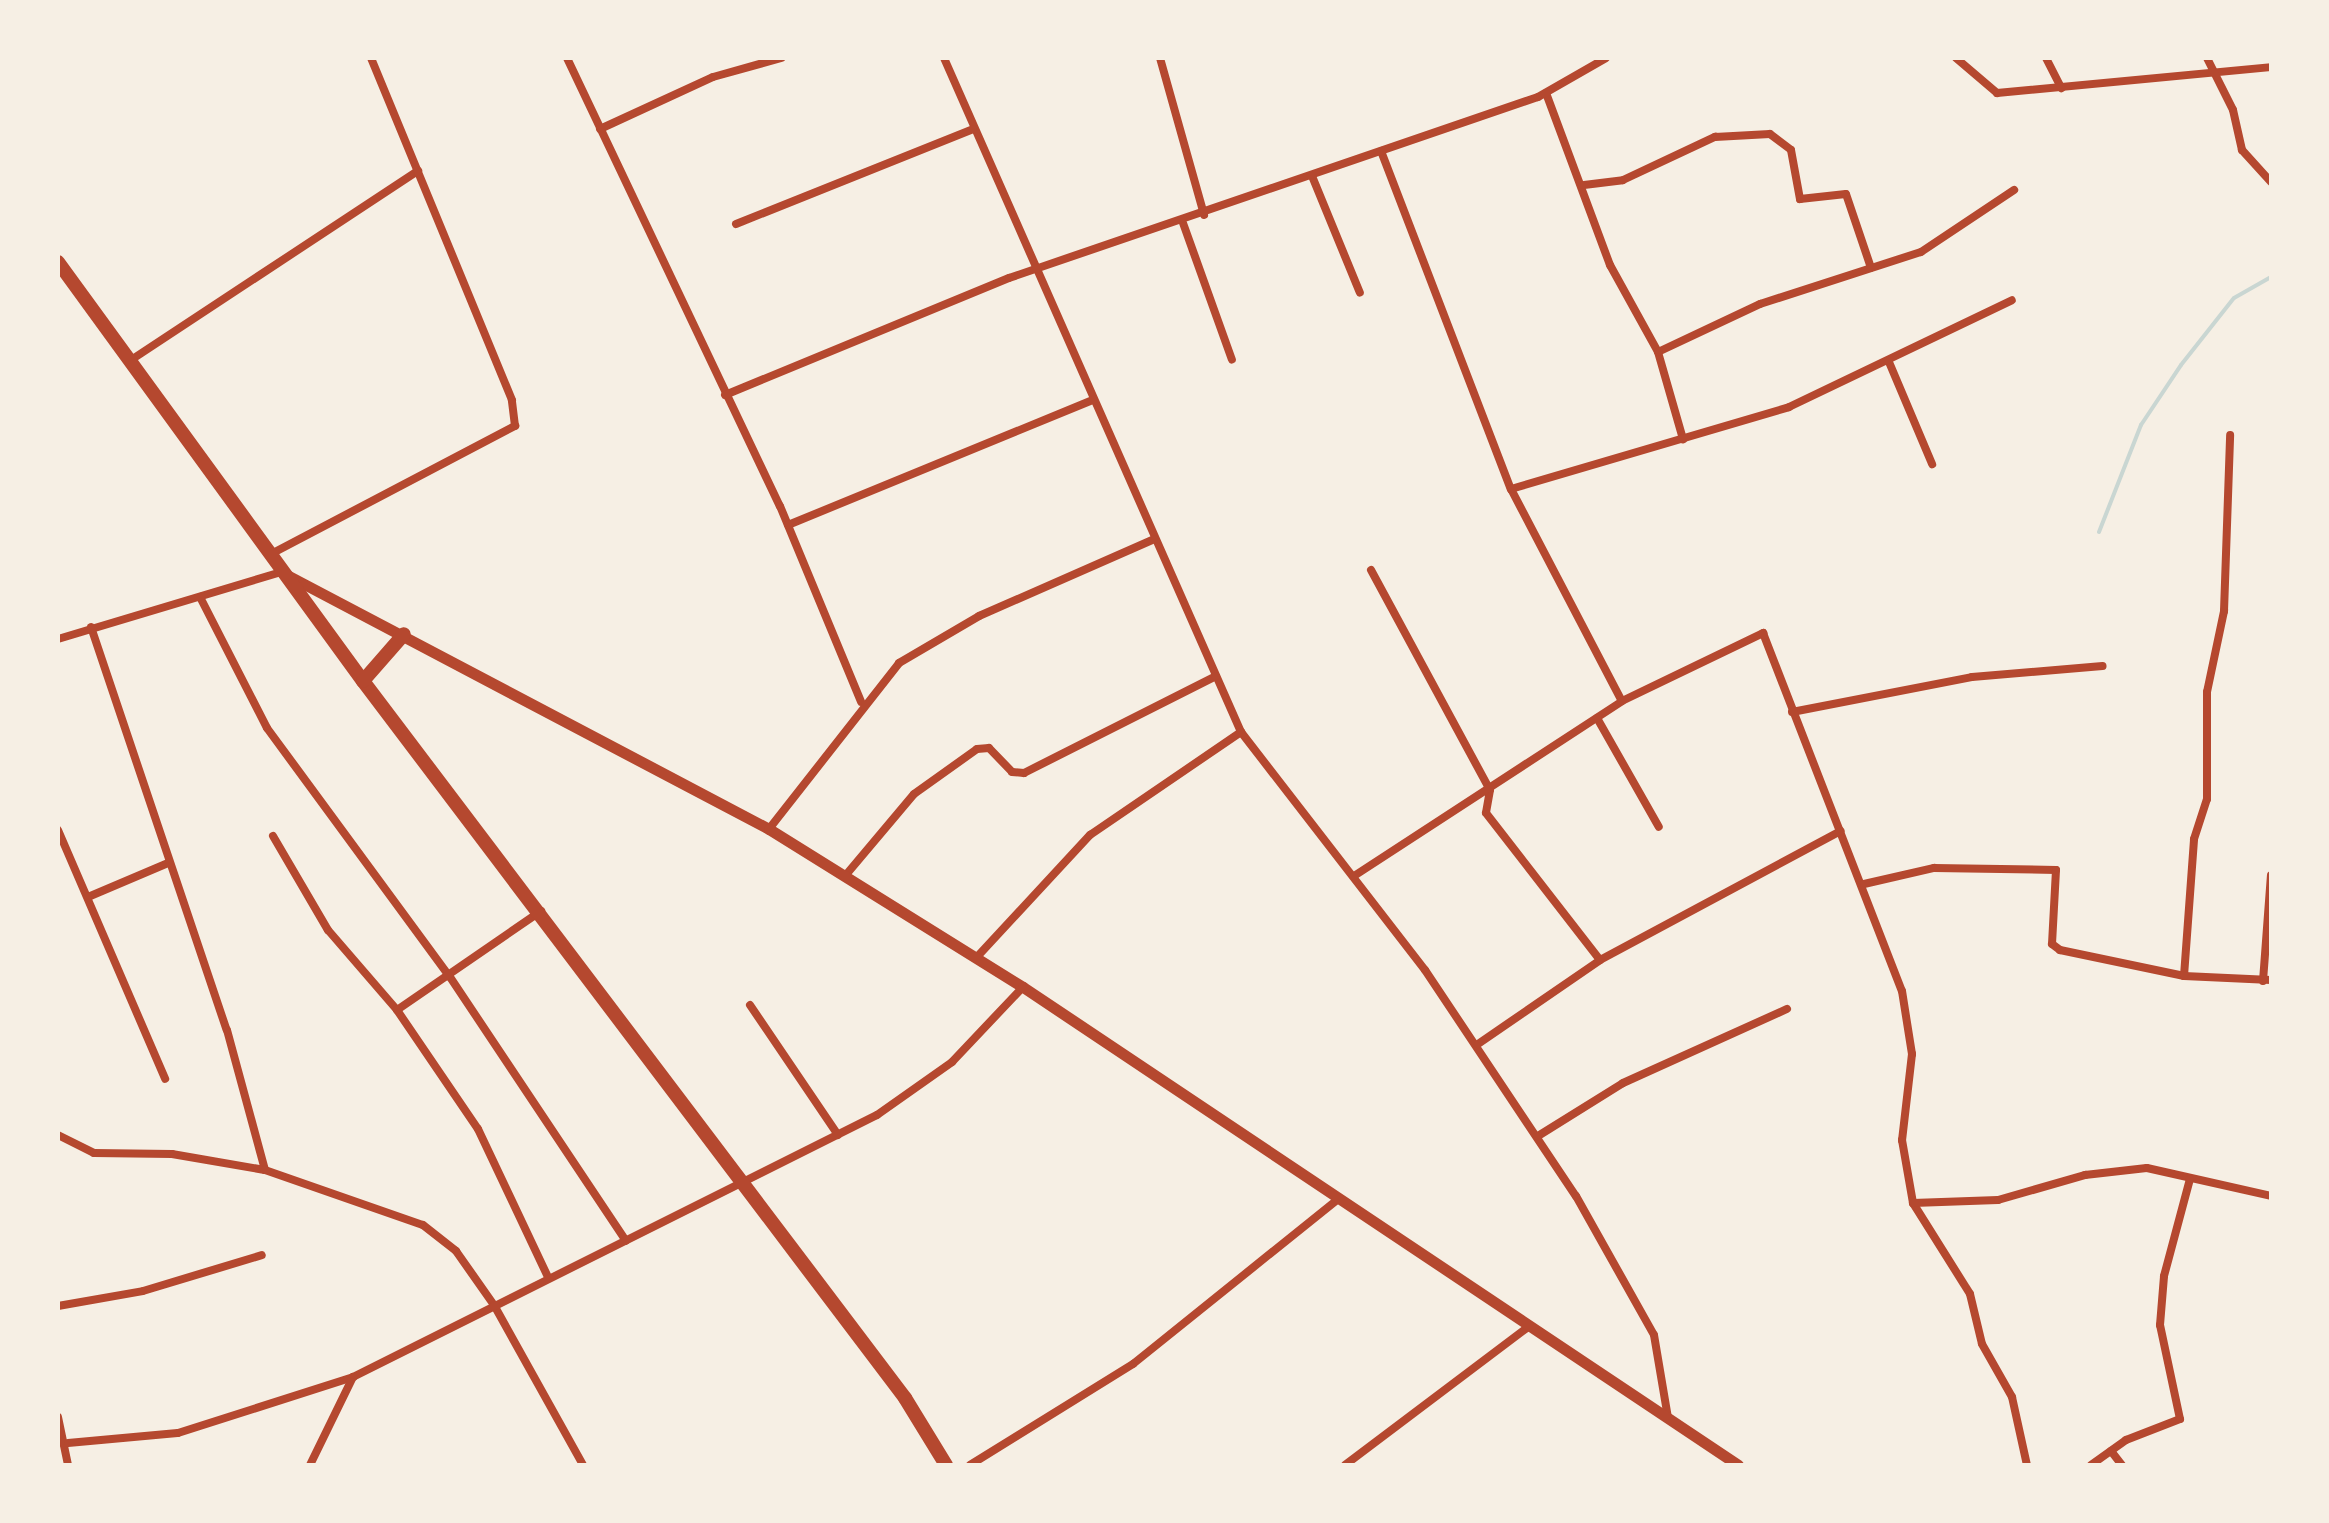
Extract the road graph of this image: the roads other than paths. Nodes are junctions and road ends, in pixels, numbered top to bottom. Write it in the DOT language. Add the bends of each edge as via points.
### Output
graph roads {
  1 [pos="371,58"];
  2 [pos="567,58"];
  3 [pos="781,58"];
  4 [pos="1160,58"];
  5 [pos="1606,58"];
  6 [pos="1956,58"];
  7 [pos="2046,58"];
  8 [pos="2207,58"];
  9 [pos="946,60"];
  10 [pos="2271,67"];
  11 [pos="2215,72"];
  12 [pos="2061,88"];
  13 [pos="1546,93"];
  14 [pos="600,129"];
  15 [pos="973,129"];
  16 [pos="1381,151"];
  17 [pos="418,171"];
  18 [pos="1312,176"];
  19 [pos="2271,182"];
  20 [pos="1584,185"];
  21 [pos="2014,190"];
  22 [pos="1204,215"];
  23 [pos="1183,223"];
  24 [pos="736,224"];
  25 [pos="58,262"];
  26 [pos="1871,268"];
  27 [pos="1036,272"];
  28 [pos="1360,293"];
  29 [pos="2012,300"];
  30 [pos="1658,352"];
  31 [pos="131,360"];
  32 [pos="1232,360"];
  33 [pos="1889,362"];
  34 [pos="725,395"];
  35 [pos="1093,400"];
  36 [pos="2230,435"];
  37 [pos="1683,439"];
  38 [pos="1932,464"];
  39 [pos="1511,489"];
  40 [pos="788,525"];
  41 [pos="1154,539"];
  42 [pos="271,554"];
  43 [pos="1371,570"];
  44 [pos="282,572"];
  45 [pos="200,597"];
  46 [pos="91,627"];
  47 [pos="404,634"];
  48 [pos="58,639"];
  49 [pos="2103,666"];
  50 [pos="1216,676"];
  51 [pos="363,681"];
  52 [pos="1622,701"];
  53 [pos="861,702"];
  54 [pos="1792,712"];
  55 [pos="1597,718"];
  56 [pos="1241,732"];
  57 [pos="1490,790"];
  58 [pos="1659,827"];
  59 [pos="769,829"];
  60 [pos="58,830"];
  61 [pos="1841,831"];
  62 [pos="273,836"];
  63 [pos="168,863"];
  64 [pos="2271,875"];
  65 [pos="845,876"];
  66 [pos="1354,876"];
  67 [pos="1864,884"];
  68 [pos="88,897"];
  69 [pos="541,911"];
  70 [pos="976,958"];
  71 [pos="1600,960"];
  72 [pos="2184,976"];
  73 [pos="450,977"];
  74 [pos="2267,981"];
  75 [pos="1023,987"];
  76 [pos="750,1005"];
  77 [pos="1787,1009"];
  78 [pos="397,1010"];
  79 [pos="1478,1044"];
  80 [pos="165,1079"];
  81 [pos="58,1135"];
  82 [pos="838,1135"];
  83 [pos="1538,1136"];
  84 [pos="265,1170"];
  85 [pos="739,1179"];
  86 [pos="2190,1179"];
  87 [pos="2271,1196"];
  88 [pos="1337,1200"];
  89 [pos="1913,1203"];
  90 [pos="626,1241"];
  91 [pos="262,1255"];
  92 [pos="548,1277"];
  93 [pos="494,1305"];
  94 [pos="58,1306"];
  95 [pos="1528,1327"];
  96 [pos="353,1377"];
  97 [pos="58,1417"];
  98 [pos="1668,1418"];
  99 [pos="68,1443"];
  100 [pos="2111,1451"];
  101 [pos="68,1465"];
  102 [pos="310,1465"];
  103 [pos="583,1465"];
  104 [pos="946,1465"];
  105 [pos="970,1465"];
  106 [pos="1345,1465"];
  107 [pos="1738,1465"];
  108 [pos="2027,1465"];
  109 [pos="2091,1465"];
  110 [pos="2122,1465"];
  1 -- 17 [label="street"];
  2 -- 14 [label="street"];
  3 -- 14 [label="street" via="713,77"];
  4 -- 22 [label="street"];
  5 -- 13 [label="street"];
  6 -- 12 [label="street" via="1997,93"];
  7 -- 12 [label="street"];
  8 -- 11 [label="street"];
  9 -- 15 [label="street"];
  10 -- 11 [label="street"];
  11 -- 12 [label="street"];
  11 -- 19 [label="street" via="2242,150"];
  13 -- 16 [label="street"];
  13 -- 20 [label="street"];
  14 -- 34 [label="street"];
  15 -- 24 [label="street"];
  15 -- 27 [label="street"];
  16 -- 18 [label="street"];
  16 -- 39 [label="street"];
  17 -- 31 [label="street"];
  17 -- 42 [label="street" via="512,400 515,426"];
  18 -- 22 [label="street"];
  18 -- 28 [label="street"];
  20 -- 26 [label="street" via="1623,180 1715,137 1770,134 1791,150 1800,199 1846,194"];
  20 -- 30 [label="street" via="1610,265"];
  21 -- 26 [label="street" via="1939,243"];
  22 -- 23 [label="street"];
  23 -- 27 [label="street"];
  23 -- 32 [label="street"];
  25 -- 31 [label="highway"];
  26 -- 30 [label="street" via="1760,304"];
  27 -- 34 [label="street"];
  27 -- 35 [label="street"];
  29 -- 33 [label="street"];
  30 -- 37 [label="street"];
  31 -- 42 [label="highway"];
  33 -- 37 [label="street" via="1789,407"];
  33 -- 38 [label="street"];
  34 -- 40 [label="street"];
  35 -- 40 [label="street"];
  35 -- 41 [label="street"];
  36 -- 72 [label="street" via="2224,611 2207,692 2207,799 2194,839"];
  37 -- 39 [label="street"];
  39 -- 52 [label="street"];
  40 -- 53 [label="street"];
  41 -- 50 [label="street"];
  41 -- 53 [label="street" via="936,637"];
  42 -- 44 [label="highway"];
  43 -- 57 [label="street"];
  44 -- 45 [label="street"];
  44 -- 47 [label="main road"];
  44 -- 51 [label="highway"];
  45 -- 46 [label="street"];
  45 -- 73 [label="street" via="267,728"];
  46 -- 48 [label="street"];
  46 -- 63 [label="street"];
  47 -- 51 [label="highway"];
  47 -- 59 [label="main road"];
  49 -- 54 [label="street" via="1972,677"];
  50 -- 56 [label="street"];
  50 -- 65 [label="street" via="1024,773 1012,772 989,748 977,749 914,794"];
  51 -- 69 [label="highway"];
  52 -- 54 [label="street" via="1763,633"];
  52 -- 55 [label="street"];
  53 -- 59 [label="street"];
  54 -- 61 [label="street"];
  55 -- 57 [label="street"];
  55 -- 58 [label="street"];
  56 -- 66 [label="street"];
  56 -- 70 [label="street" via="1090,835"];
  57 -- 66 [label="street"];
  57 -- 71 [label="street" via="1486,813"];
  59 -- 65 [label="main road"];
  60 -- 68 [label="street"];
  61 -- 67 [label="street"];
  61 -- 71 [label="street"];
  62 -- 78 [label="street" via="328,930"];
  63 -- 68 [label="street"];
  63 -- 84 [label="street" via="227,1030"];
  64 -- 74 [label="street"];
  65 -- 70 [label="main road"];
  66 -- 79 [label="street"];
  67 -- 72 [label="street" via="1934,868 2056,870 2052,944"];
  67 -- 89 [label="street" via="1910,1027 1902,1140"];
  68 -- 80 [label="street"];
  69 -- 73 [label="street"];
  69 -- 85 [label="highway"];
  70 -- 75 [label="main road"];
  71 -- 79 [label="street"];
  72 -- 74 [label="street"];
  73 -- 78 [label="street"];
  73 -- 90 [label="street"];
  75 -- 82 [label="street" via="952,1062"];
  75 -- 88 [label="main road"];
  76 -- 82 [label="street"];
  77 -- 83 [label="street" via="1623,1083"];
  78 -- 92 [label="street" via="502,1170 508,1204"];
  79 -- 83 [label="street"];
  81 -- 84 [label="street" via="94,1153 172,1154"];
  82 -- 85 [label="street"];
  83 -- 98 [label="street" via="1654,1335"];
  84 -- 93 [label="street" via="423,1225 456,1251"];
  85 -- 90 [label="street"];
  85 -- 104 [label="highway" via="905,1398"];
  86 -- 87 [label="street"];
  86 -- 89 [label="street" via="2147,1168 2114,1170 1998,1200"];
  86 -- 100 [label="street" via="2164,1276 2160,1325 2180,1419"];
  88 -- 95 [label="main road"];
  88 -- 105 [label="street" via="1133,1364"];
  89 -- 108 [label="street" via="1970,1294 1982,1344 2012,1397"];
  90 -- 92 [label="street"];
  91 -- 94 [label="street" via="143,1291"];
  92 -- 93 [label="street"];
  93 -- 96 [label="street"];
  93 -- 103 [label="street"];
  95 -- 98 [label="main road"];
  95 -- 106 [label="street"];
  96 -- 99 [label="street" via="178,1433"];
  96 -- 102 [label="street"];
  97 -- 99 [label="street"];
  98 -- 107 [label="main road"];
  99 -- 101 [label="street"];
  100 -- 109 [label="street"];
  100 -- 110 [label="street"];
}
